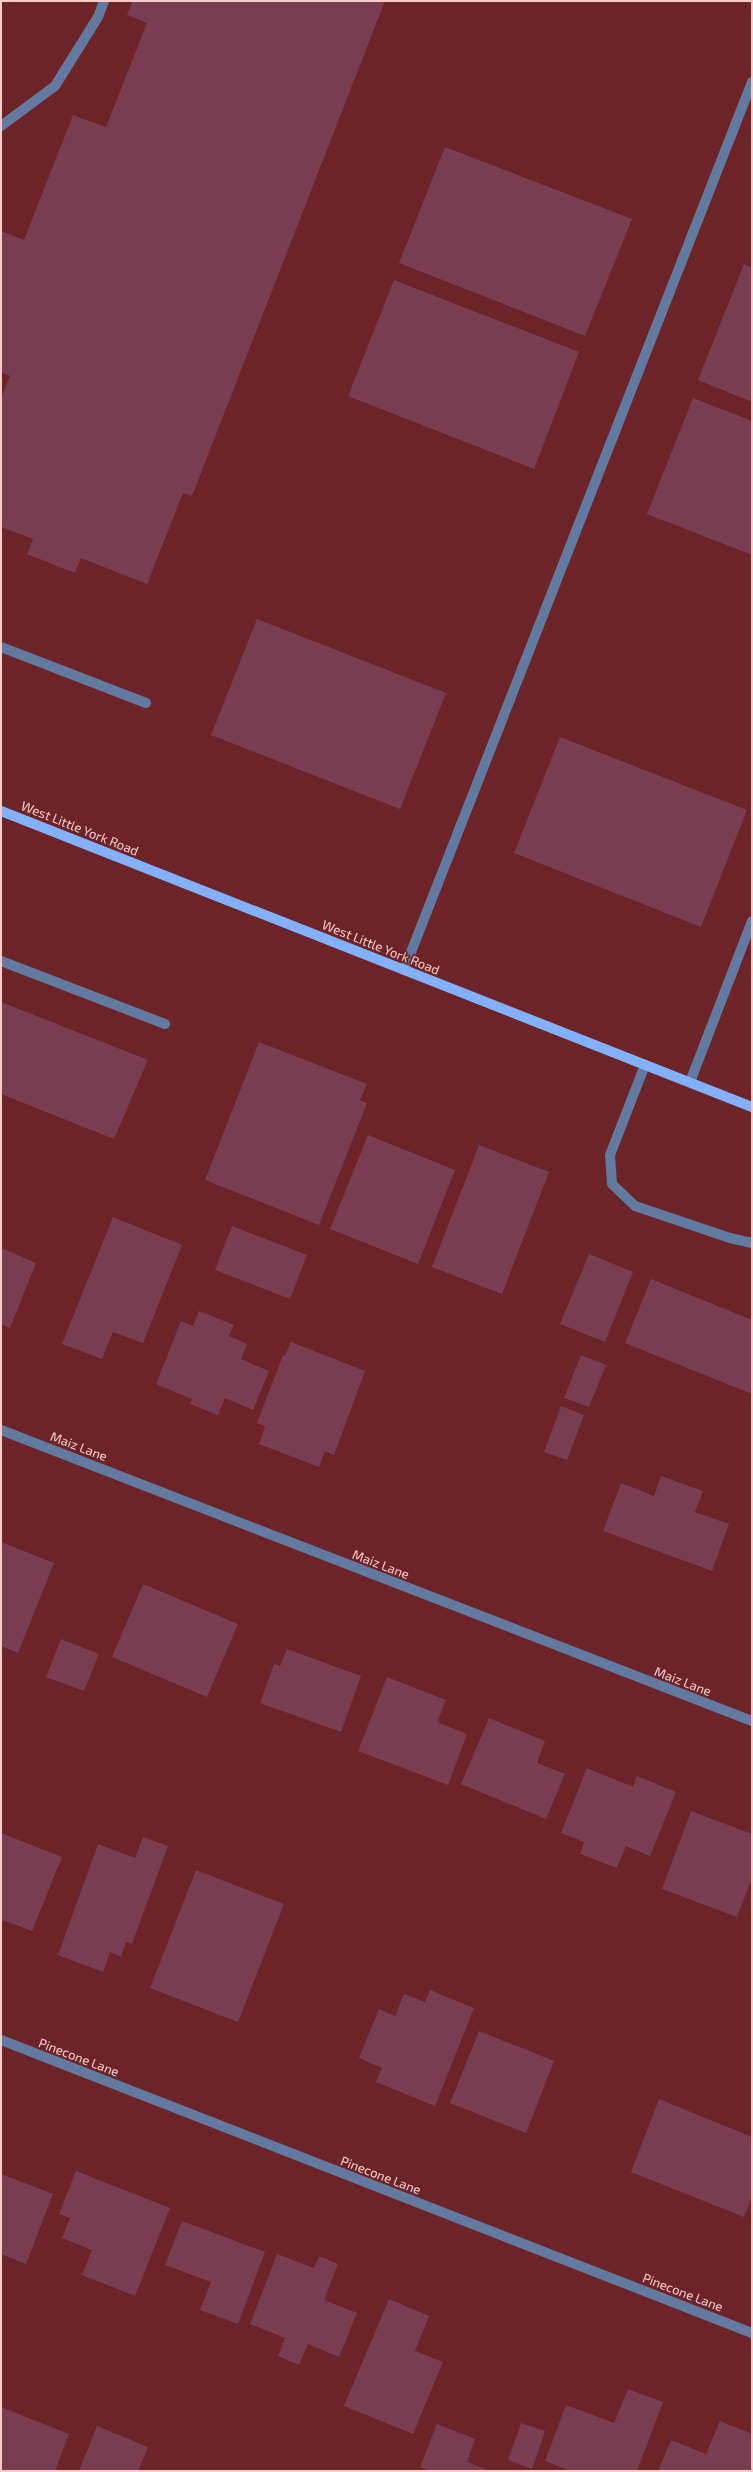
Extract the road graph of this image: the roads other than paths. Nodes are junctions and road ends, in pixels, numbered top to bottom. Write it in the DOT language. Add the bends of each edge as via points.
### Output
graph roads {
  1 [pos="104,1"];
  2 [pos="752,82"];
  3 [pos="1,126"];
  4 [pos="1,647"];
  5 [pos="146,703"];
  6 [pos="1,811"];
  7 [pos="752,921"];
  8 [pos="749,939"];
  9 [pos="1,961"];
  10 [pos="404,970"];
  11 [pos="165,1024"];
  12 [pos="645,1065"];
  13 [pos="690,1082"];
  14 [pos="752,1107"];
  15 [pos="752,1243"];
  16 [pos="1,1430"];
  17 [pos="752,1721"];
  18 [pos="1,2040"];
  19 [pos="752,2333"];
  1 -- 3 [label="street" via="98,17 55,86"];
  2 -- 10 [label="street"];
  4 -- 5 [label="street"];
  6 -- 10 [label="main road, West Little York Road"];
  7 -- 8 [label="street"];
  8 -- 13 [label="street"];
  9 -- 11 [label="street"];
  10 -- 12 [label="main road, West Little York Road"];
  12 -- 13 [label="main road, West Little York Road"];
  12 -- 15 [label="street" via="610,1155 612,1184 635,1206"];
  13 -- 14 [label="main road, West Little York Road"];
  16 -- 17 [label="street, Maiz Lane"];
  18 -- 19 [label="street, Pinecone Lane"];
}
